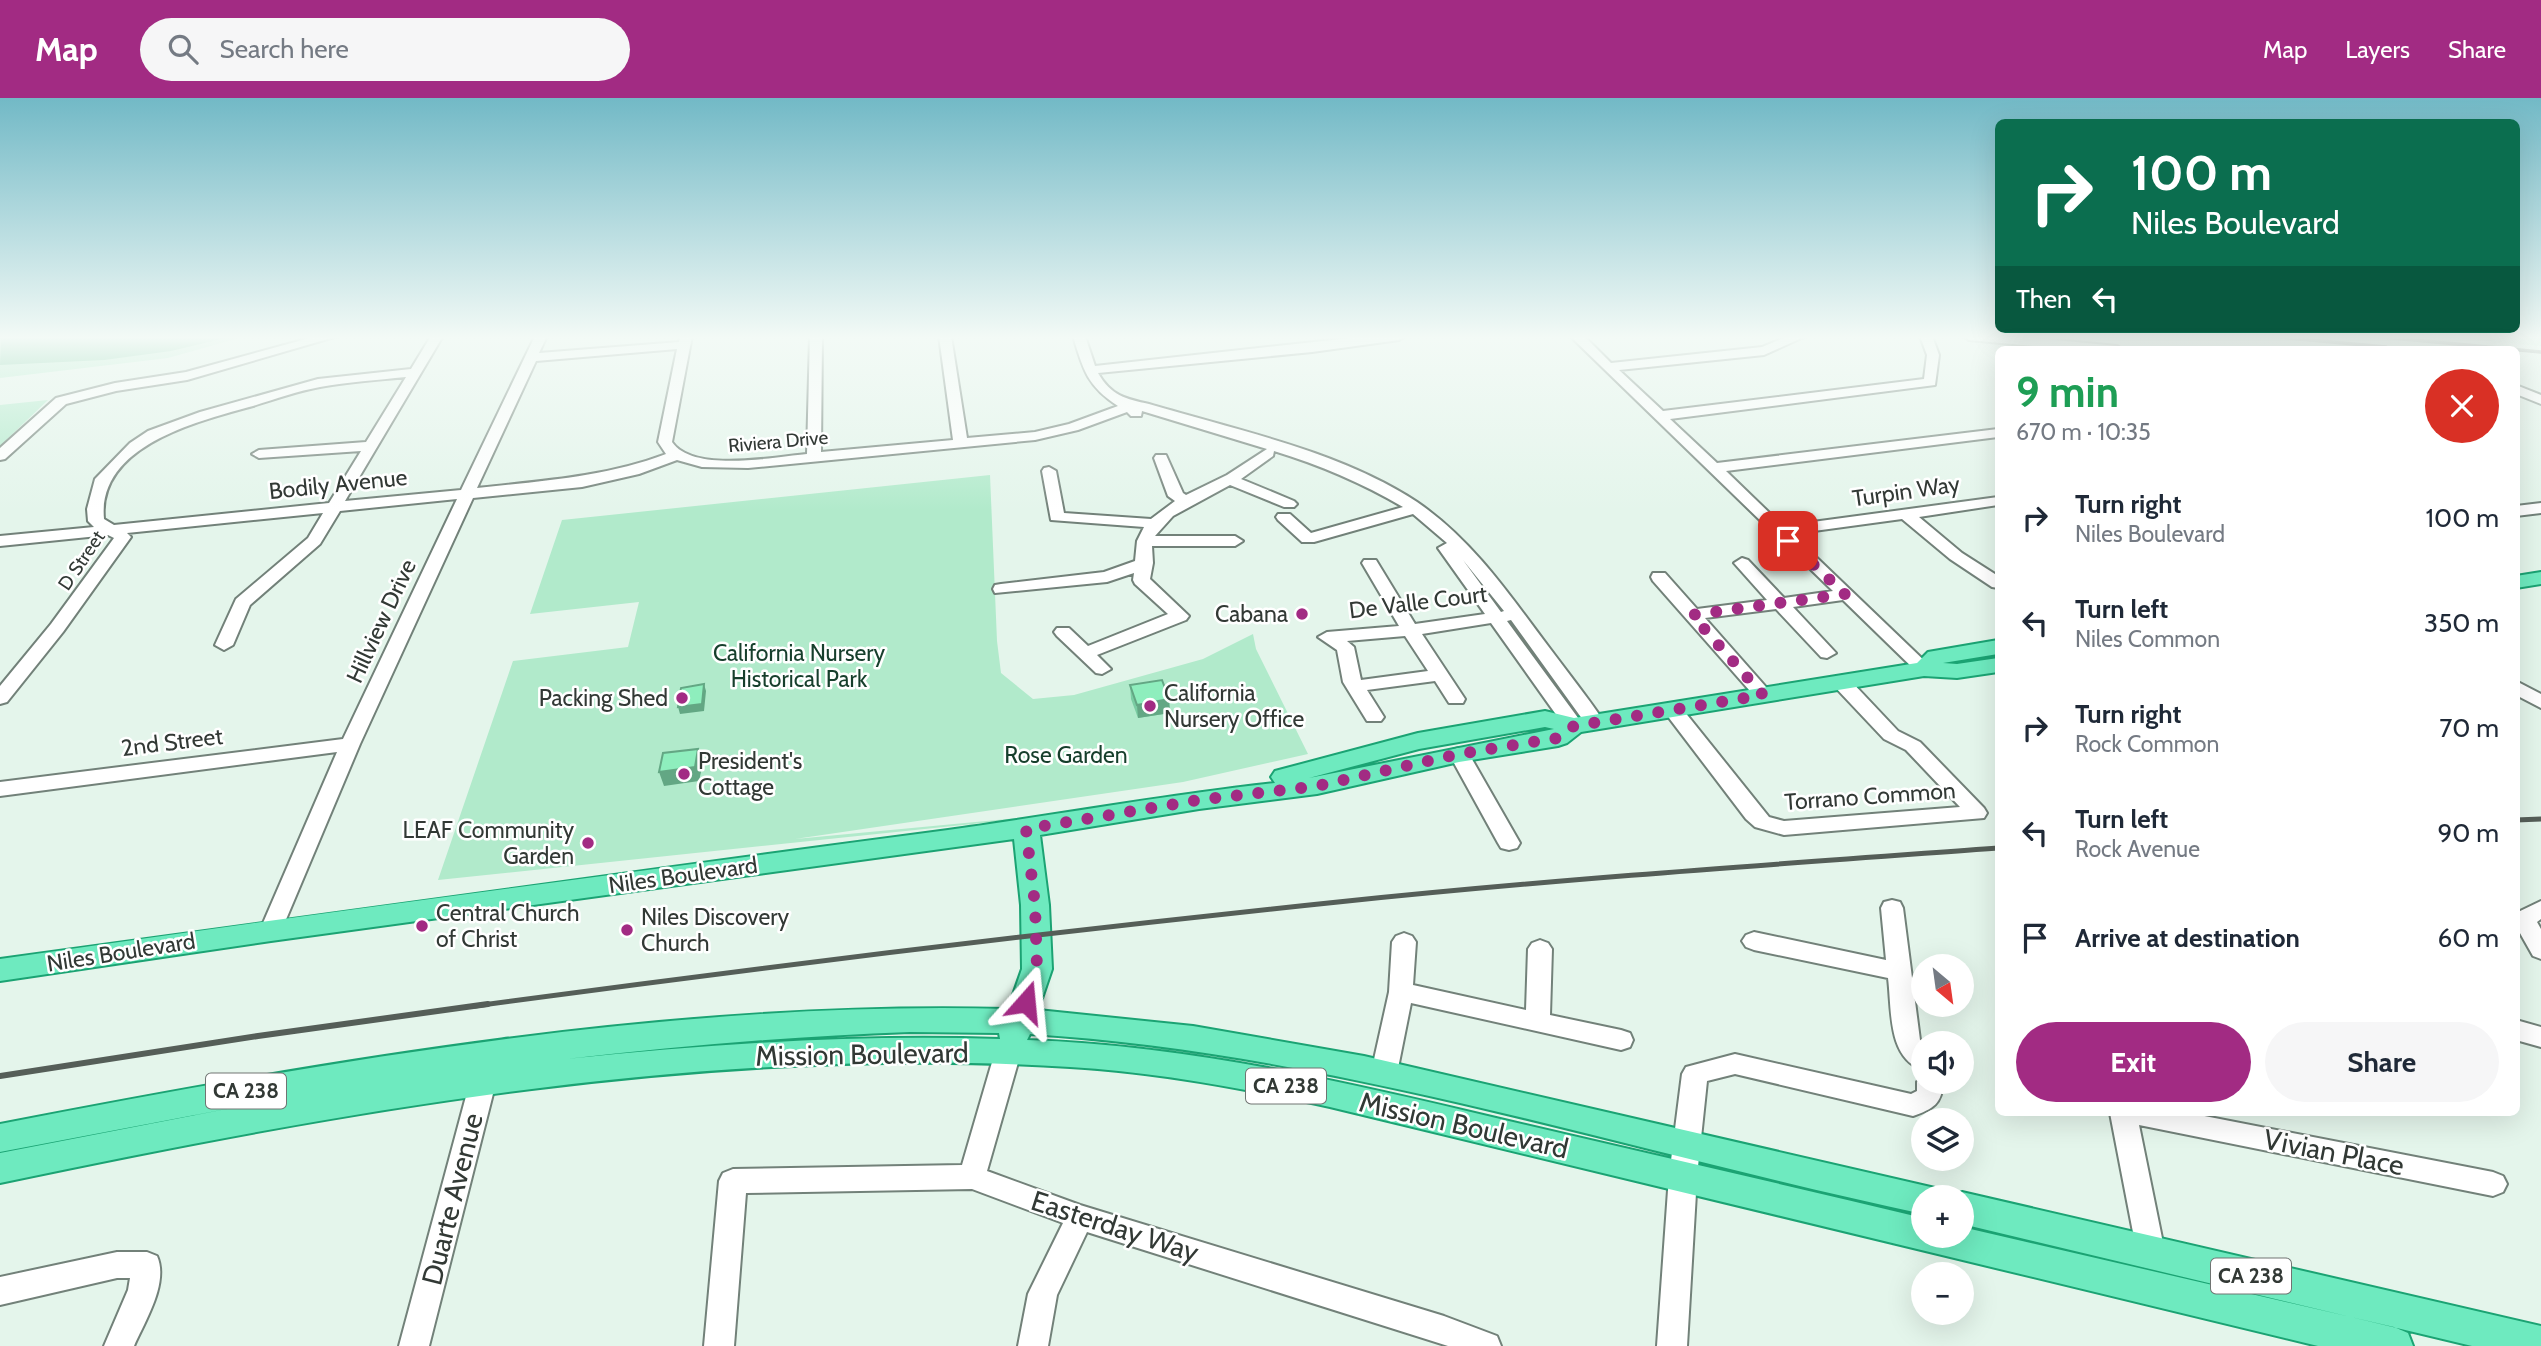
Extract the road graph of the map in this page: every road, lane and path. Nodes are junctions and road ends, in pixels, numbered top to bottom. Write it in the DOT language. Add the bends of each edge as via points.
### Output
graph roads {
  1 [pos="87,394"];
  2 [pos="278,394"];
  3 [pos="402,394"];
  4 [pos="514,394"];
  5 [pos="674,394"];
  6 [pos="815,394"];
  7 [pos="954,394"];
  8 [pos="1110,394"];
  9 [pos="1636,394"];
  10 [pos="1832,394"];
  11 [pos="1130,406"];
  12 [pos="1658,416"];
  13 [pos="1995,433"];
  14 [pos="961,443"];
  15 [pos="371,446"];
  16 [pos="1268,453"];
  17 [pos="260,454"];
  18 [pos="677,455"];
  19 [pos="0,456"];
  20 [pos="814,457"];
  21 [pos="1161,458"];
  22 [pos="1714,468"];
  23 [pos="1048,471"];
  24 [pos="1230,480"];
  25 [pos="468,493"];
  26 [pos="1187,501"];
  27 [pos="1995,501"];
  28 [pos="336,508"];
  29 [pos="2541,508"];
  30 [pos="1409,511"];
  31 [pos="2520,511"];
  32 [pos="1906,514"];
  33 [pos="1154,524"];
  34 [pos="109,530"];
  35 [pos="1778,531"];
  36 [pos="0,541"];
  37 [pos="1145,541"];
  38 [pos="1236,541"];
  39 [pos="2541,561"];
  40 [pos="1145,563"];
  41 [pos="1370,563"];
  42 [pos="1742,563"];
  43 [pos="2520,564"];
  44 [pos="1658,577"];
  45 [pos="2541,578"];
  46 [pos="1995,581"];
  47 [pos="2520,581"];
  48 [pos="1001,589"];
  49 [pos="1845,594"];
  50 [pos="1780,603"];
  51 [pos="1692,615"];
  52 [pos="1506,617"];
  53 [pos="1412,630"];
  54 [pos="1063,632"];
  55 [pos="1327,637"];
  56 [pos="225,645"];
  57 [pos="1995,647"];
  58 [pos="1084,653"];
  59 [pos="1827,653"];
  60 [pos="1995,665"];
  61 [pos="1924,668"];
  62 [pos="1102,669"];
  63 [pos="1440,675"];
  64 [pos="1841,682"];
  65 [pos="1356,686"];
  66 [pos="2520,689"];
  67 [pos="1763,695"];
  68 [pos="0,698"];
  69 [pos="1456,699"];
  70 [pos="2541,702"];
  71 [pos="1673,710"];
  72 [pos="1374,717"];
  73 [pos="1584,724"];
  74 [pos="350,744"];
  75 [pos="1459,754"];
  76 [pos="0,789"];
  77 [pos="1199,800"];
  78 [pos="1026,829"];
  79 [pos="1509,843"];
  80 [pos="1892,908"];
  81 [pos="2541,909"];
  82 [pos="271,930"];
  83 [pos="1754,941"];
  84 [pos="1404,942"];
  85 [pos="1540,948"];
  86 [pos="2541,950"];
  87 [pos="0,970"];
  88 [pos="1898,971"];
  89 [pos="1401,992"];
  90 [pos="1538,1023"];
  91 [pos="1911,1031"];
  92 [pos="2520,1031"];
  93 [pos="1014,1037"];
  94 [pos="2541,1037"];
  95 [pos="1621,1040"];
  96 [pos="488,1069"];
  97 [pos="1384,1073"];
  98 [pos="1929,1094"];
  99 [pos="2124,1116"];
  100 [pos="2148,1116"];
  101 [pos="0,1138"];
  102 [pos="1684,1160"];
  103 [pos="0,1168"];
  104 [pos="972,1177"];
  105 [pos="2493,1184"];
  106 [pos="1911,1197"];
  107 [pos="1974,1211"];
  108 [pos="1080,1217"];
  109 [pos="1911,1230"];
  110 [pos="1974,1246"];
  111 [pos="2151,1253"];
  112 [pos="0,1291"];
  113 [pos="2541,1344"];
  114 [pos="120,1346"];
  115 [pos="414,1346"];
  116 [pos="719,1346"];
  117 [pos="1033,1346"];
  118 [pos="1486,1346"];
  119 [pos="1672,1346"];
  120 [pos="2394,1346"];
  1 -- 19 [label="street" via="48,410"];
  2 -- 34 [label="street, D Street" via="205,415 153,434 135,446 103,479 96,521"];
  3 -- 15 [label="street"];
  4 -- 25 [label="street, Hillview Drive"];
  5 -- 18 [label="street" via="665,442"];
  6 -- 20 [label="street"];
  7 -- 14 [label="street"];
  8 -- 11 [label="street"];
  9 -- 12 [label="street"];
  10 -- 12 [label="street"];
  11 -- 14 [label="street, Riviera Drive" via="1073,428"];
  11 -- 16 [label="street" via="1135,412"];
  11 -- 30 [label="street" via="1316,459 1376,485"];
  12 -- 22 [label="street"];
  13 -- 22 [label="street"];
  14 -- 20 [label="street, Riviera Drive"];
  15 -- 17 [label="street"];
  15 -- 28 [label="street"];
  16 -- 24 [label="street"];
  16 -- 30 [label="street"];
  18 -- 20 [label="street, Riviera Drive" via="723,465"];
  18 -- 25 [label="street, Bodily Avenue" via="634,471 582,482"];
  21 -- 26 [label="street" via="1176,496"];
  22 -- 35 [label="street"];
  23 -- 33 [label="street" via="1057,517"];
  24 -- 26 [label="street"];
  24 -- 30 [label="street" via="1286,511 1308,539"];
  25 -- 28 [label="street, Bodily Avenue"];
  25 -- 74 [label="street, Hillview Drive"];
  26 -- 33 [label="street"];
  27 -- 32 [label="street, Turpin Way"];
  28 -- 34 [label="street, Bodily Avenue"];
  28 -- 56 [label="street" via="314,541 242,603"];
  29 -- 31 [label="street"];
  30 -- 52 [label="street" via="1473,560"];
  32 -- 35 [label="street, Turpin Way"];
  32 -- 46 [label="street"];
  33 -- 37 [label="street"];
  34 -- 36 [label="street, Bodily Avenue"];
  34 -- 68 [label="street, D Street" via="122,537"];
  35 -- 49 [label="street"];
  37 -- 38 [label="street"];
  37 -- 40 [label="street"];
  39 -- 43 [label="main road"];
  40 -- 48 [label="street" via="1107,577"];
  40 -- 58 [label="street" via="1141,580 1181,616"];
  41 -- 53 [label="street"];
  42 -- 50 [label="street"];
  44 -- 51 [label="street"];
  45 -- 47 [label="main road"];
  49 -- 50 [label="street"];
  49 -- 61 [label="street"];
  50 -- 51 [label="street"];
  50 -- 59 [label="street"];
  51 -- 67 [label="street"];
  52 -- 53 [label="street, De Valle Court"];
  52 -- 73 [label="street"];
  53 -- 55 [label="street, De Valle Court"];
  53 -- 63 [label="street"];
  54 -- 58 [label="street"];
  55 -- 65 [label="street" via="1345,647"];
  57 -- 61 [label="main road, Niles Boulevard" via="1936,657"];
  58 -- 62 [label="street"];
  60 -- 61 [label="main road, Niles Boulevard" via="1957,671"];
  61 -- 64 [label="main road, Niles Boulevard"];
  63 -- 65 [label="street"];
  63 -- 69 [label="street"];
  64 -- 67 [label="main road, Niles Boulevard"];
  64 -- 71 [label="street, Torrano Common" via="1891,735 1913,746 1977,813 1773,827 1753,814"];
  65 -- 72 [label="street"];
  66 -- 70 [label="street"];
  67 -- 71 [label="main road, Niles Boulevard"];
  71 -- 73 [label="main road, Niles Boulevard"];
  73 -- 75 [label="main road, Niles Boulevard" via="1558,738"];
  73 -- 77 [label="main road, Niles Boulevard" via="1545,719 1418,740"];
  74 -- 76 [label="street, 2nd Street"];
  74 -- 82 [label="street, Hillview Drive"];
  75 -- 77 [label="main road, Niles Boulevard" via="1317,786"];
  75 -- 79 [label="street"];
  77 -- 78 [label="main road, Niles Boulevard"];
  78 -- 82 [label="main road, Niles Boulevard"];
  78 -- 93 [label="main road" via="1037,969"];
  80 -- 88 [label="street"];
  81 -- 86 [label="street" via="2524,919"];
  82 -- 87 [label="main road, Niles Boulevard"];
  83 -- 88 [label="street"];
  84 -- 89 [label="street"];
  85 -- 90 [label="street"];
  88 -- 91 [label="street"];
  89 -- 90 [label="street"];
  89 -- 97 [label="street"];
  90 -- 95 [label="street"];
  92 -- 94 [label="street"];
  93 -- 96 [label="main road, Mission Boulevard / CA 238" via="922,1049 781,1053 634,1066"];
  93 -- 97 [label="main road, Mission Boulevard / CA 238" via="1080,1026 1185,1038"];
  93 -- 102 [label="main road, Mission Boulevard / CA 238" via="1071,1054 1187,1066"];
  93 -- 104 [label="street"];
  96 -- 101 [label="main road, Mission Boulevard / CA 238" via="242,1092"];
  96 -- 103 [label="main road, Mission Boulevard / CA 238"];
  96 -- 115 [label="street, Duarte Avenue"];
  97 -- 102 [label="main road, Mission Boulevard / CA 238"];
  98 -- 102 [label="street" via="1913,1105 1735,1065 1695,1074"];
  99 -- 111 [label="street"];
  100 -- 105 [label="street, Vivian Place"];
  102 -- 106 [label="main road, Mission Boulevard / CA 238"];
  102 -- 109 [label="main road, Mission Boulevard / CA 238"];
  102 -- 119 [label="street"];
  104 -- 108 [label="street, Easterday Way"];
  104 -- 116 [label="street, Easterday Way" via="733,1181"];
  107 -- 111 [label="main road, CA 238"];
  108 -- 117 [label="street" via="1043,1293"];
  108 -- 118 [label="street, Easterday Way"];
  110 -- 120 [label="main road, CA 238"];
  111 -- 113 [label="main road, CA 238"];
  112 -- 114 [label="street" via="117,1265 147,1265 143,1290"];
}
